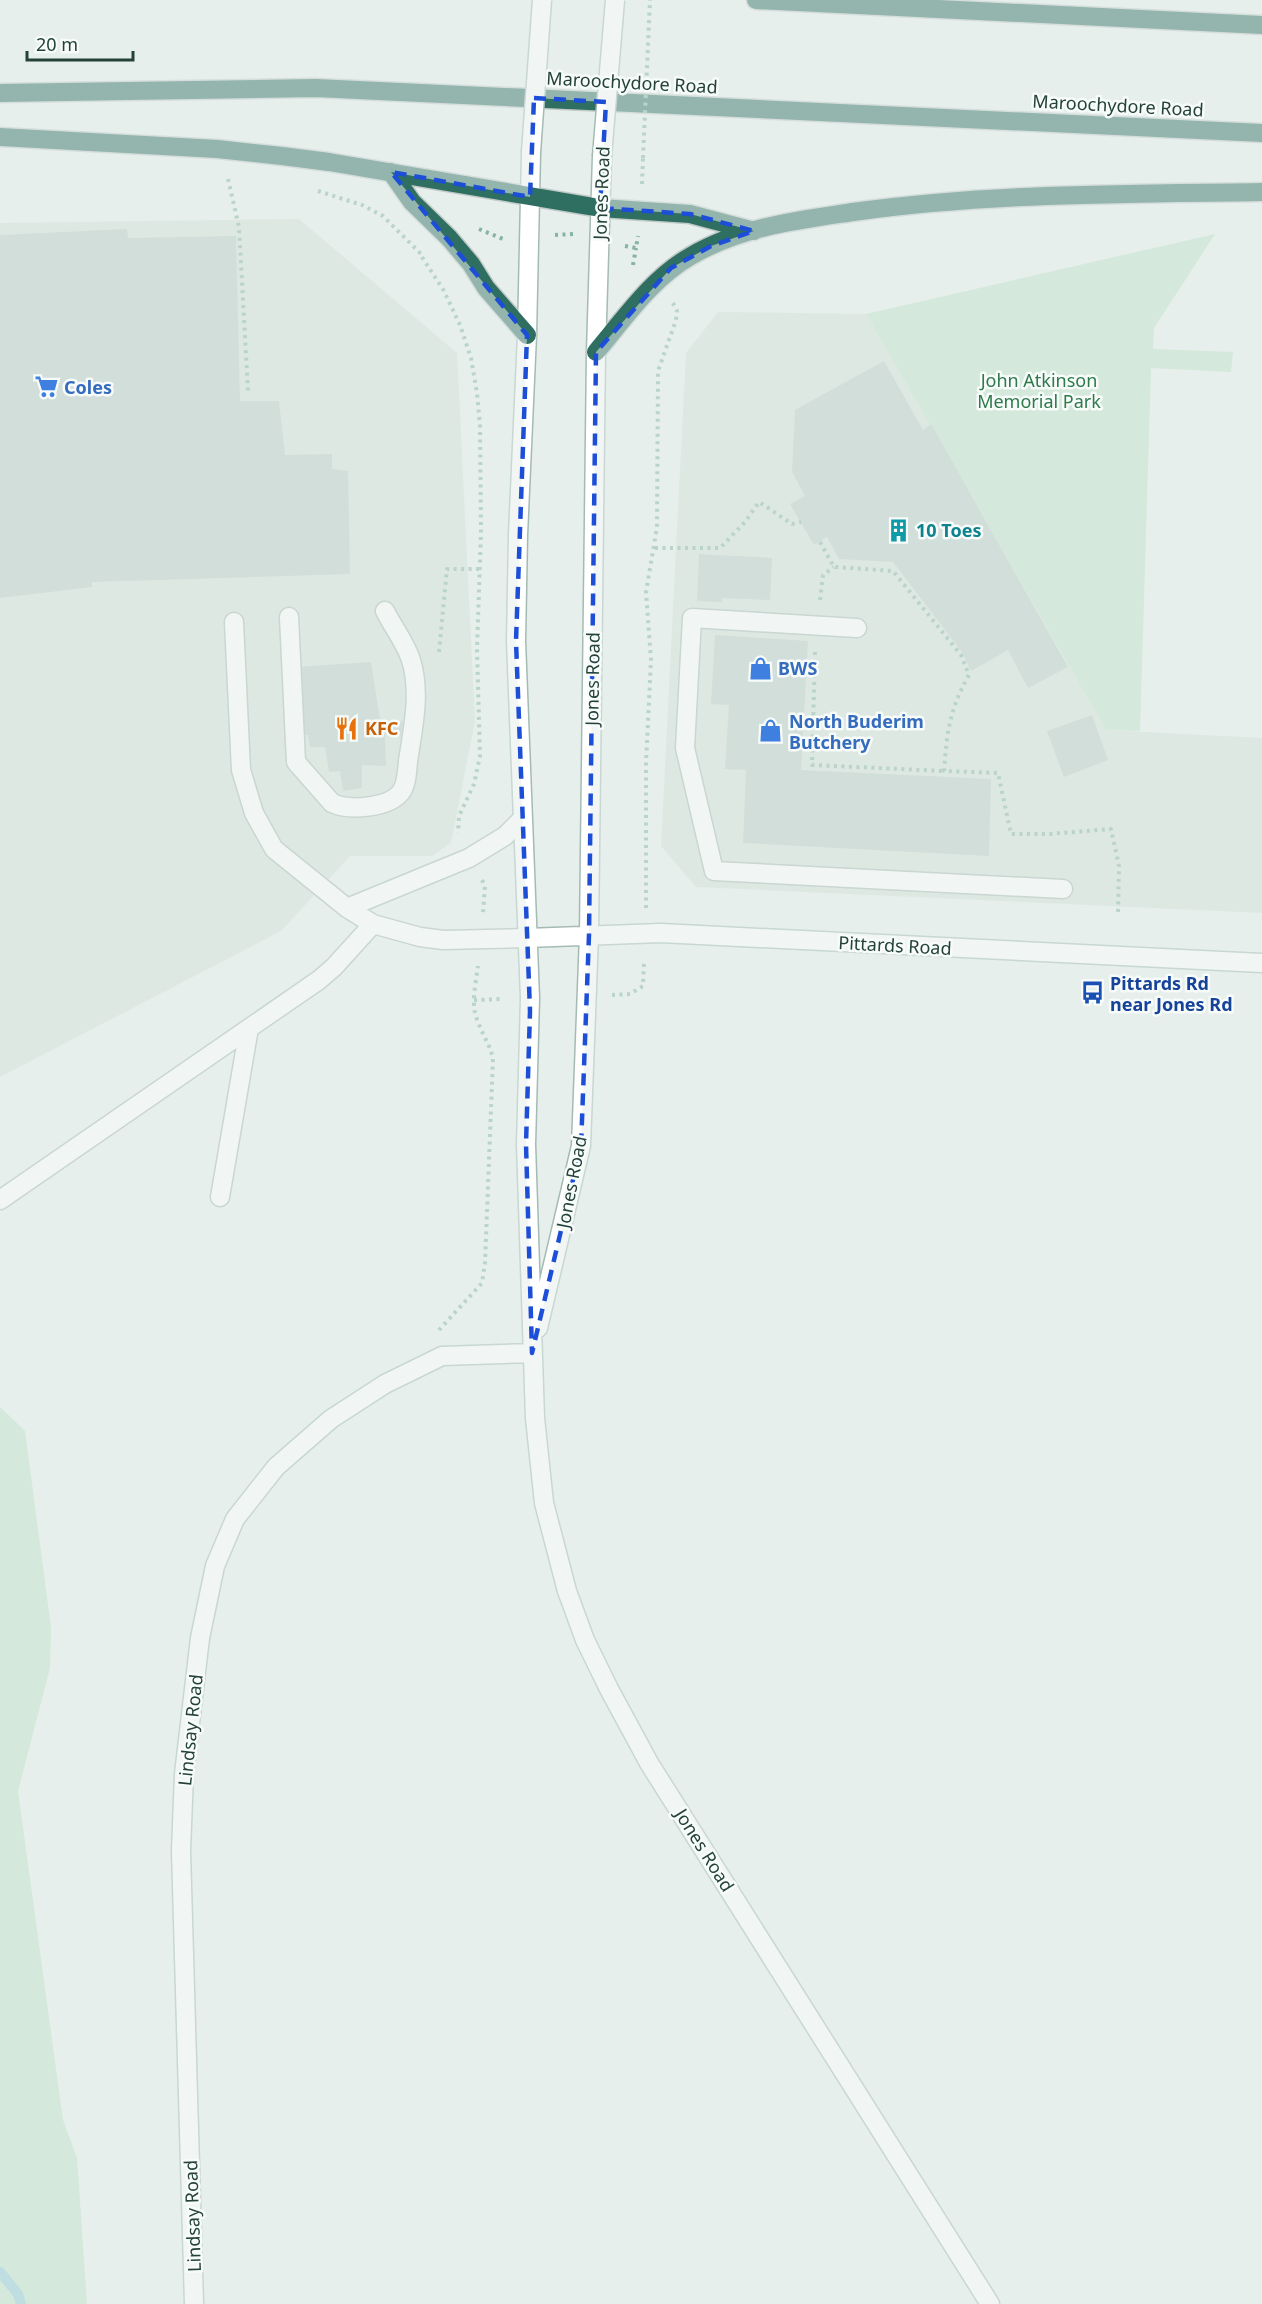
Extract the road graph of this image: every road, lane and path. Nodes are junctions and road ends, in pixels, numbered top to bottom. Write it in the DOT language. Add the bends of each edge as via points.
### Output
graph roads {
  1 [pos="542,0"];
  2 [pos="615,0"];
  3 [pos="650,0"];
  4 [pos="756,0"];
  5 [pos="1262,25"];
  6 [pos="0,93"];
  7 [pos="1262,133"];
  8 [pos="0,137"];
  9 [pos="391,172"];
  10 [pos="218,177"];
  11 [pos="228,179"];
  12 [pos="240,180"];
  13 [pos="310,189"];
  14 [pos="1262,192"];
  15 [pos="530,196"];
  16 [pos="600,208"];
  17 [pos="640,212"];
  18 [pos="754,231"];
  19 [pos="530,237"];
  20 [pos="449,238"];
  21 [pos="599,240"];
  22 [pos="636,248"];
  23 [pos="422,257"];
  24 [pos="654,286"];
  25 [pos="527,335"];
  26 [pos="596,352"];
  27 [pos="248,391"];
  28 [pos="801,522"];
  29 [pos="820,542"];
  30 [pos="655,548"];
  31 [pos="834,567"];
  32 [pos="479,569"];
  33 [pos="385,611"];
  34 [pos="289,617"];
  35 [pos="234,622"];
  36 [pos="816,625"];
  37 [pos="857,628"];
  38 [pos="438,661"];
  39 [pos="944,771"];
  40 [pos="522,819"];
  41 [pos="469,858"];
  42 [pos="1064,889"];
  43 [pos="347,908"];
  44 [pos="1118,914"];
  45 [pos="373,924"];
  46 [pos="645,933"];
  47 [pos="589,934"];
  48 [pos="527,938"];
  49 [pos="480,940"];
  50 [pos="1262,963"];
  51 [pos="586,995"];
  52 [pos="530,998"];
  53 [pos="474,1000"];
  54 [pos="249,1028"];
  55 [pos="220,1197"];
  56 [pos="0,1200"];
  57 [pos="532,1353"];
  58 [pos="442,1356"];
  59 [pos="195,2304"];
  60 [pos="990,2304"];
  1 -- 15 [label="main road, Jones Road, bridge"];
  2 -- 16 [label="main road, Jones Road, bridge"];
  3 -- 17 [label="path, bridge"];
  4 -- 5 [label="highway"];
  6 -- 7 [label="highway, Maroochydore Road" via="316,88"];
  8 -- 9 [label="highway" via="217,149"];
  9 -- 15 [label="highway"];
  9 -- 20 [label="highway" via="412,202"];
  10 -- 11 [label="path"];
  11 -- 12 [label="path"];
  11 -- 27 [label="path" via="239,227"];
  13 -- 23 [label="path" via="362,205 383,216"];
  14 -- 18 [label="highway" via="969,199 847,213"];
  15 -- 16 [label="highway"];
  15 -- 19 [label="main road, Jones Road"];
  16 -- 17 [label="highway"];
  16 -- 21 [label="main road, Jones Road"];
  17 -- 18 [label="highway" via="690,214"];
  17 -- 22 [label="path"];
  18 -- 24 [label="highway" via="693,255 671,268"];
  19 -- 20 [label="path" via="502,240 469,224"];
  19 -- 21 [label="path" via="573,234"];
  19 -- 25 [label="main road, Jones Road"];
  20 -- 23 [label="path"];
  20 -- 25 [label="highway"];
  21 -- 22 [label="path"];
  21 -- 26 [label="main road, Jones Road"];
  22 -- 24 [label="path" via="633,265"];
  23 -- 32 [label="path" via="444,291 471,358 480,426"];
  24 -- 26 [label="highway"];
  24 -- 30 [label="path" via="676,311 658,371"];
  25 -- 40 [label="main road, Jones Road" via="516,640"];
  26 -- 47 [label="main road, Jones Road"];
  28 -- 30 [label="path" via="792,524 759,502 720,548"];
  29 -- 31 [label="path"];
  30 -- 46 [label="path" via="646,592 651,660"];
  31 -- 36 [label="path" via="823,575"];
  31 -- 39 [label="path" via="893,571 961,655 969,675 956,696 948,727"];
  32 -- 38 [label="path" via="447,569"];
  32 -- 41 [label="path" via="480,756 457,827"];
  33 -- 34 [label="main road" via="411,659 416,713 403,789 387,804 373,806 340,807 332,803 296,762"];
  35 -- 43 [label="main road, Pittards Road" via="241,770 254,813 274,849"];
  36 -- 37 [label="main road"];
  36 -- 39 [label="path" via="812,765"];
  36 -- 42 [label="main road" via="692,618 685,748 714,871"];
  39 -- 44 [label="path" via="998,773 1011,834 1112,830 1119,866"];
  40 -- 41 [label="main road" via="505,836"];
  40 -- 48 [label="main road, Jones Road"];
  41 -- 43 [label="main road"];
  41 -- 49 [label="path" via="485,886"];
  43 -- 45 [label="main road, Pittards Road"];
  45 -- 49 [label="main road, Pittards Road" via="420,937"];
  45 -- 54 [label="main road" via="319,980"];
  46 -- 47 [label="main road, Pittards Road"];
  46 -- 50 [label="main road, Pittards Road"];
  46 -- 51 [label="path" via="643,986 630,994"];
  47 -- 48 [label="main road, Pittards Road"];
  47 -- 51 [label="main road, Jones Road"];
  48 -- 49 [label="main road, Pittards Road"];
  48 -- 52 [label="main road, Jones Road"];
  49 -- 53 [label="path"];
  51 -- 57 [label="main road, Jones Road" via="581,1146"];
  52 -- 53 [label="path"];
  52 -- 57 [label="main road, Jones Road" via="526,1144"];
  53 -- 58 [label="path" via="475,1013 493,1058 485,1263 482,1283 439,1328"];
  54 -- 55 [label="main road"];
  54 -- 56 [label="main road"];
  57 -- 58 [label="main road, Lindsay Road"];
  57 -- 60 [label="main road, Jones Road" via="544,1503 567,1592 585,1640 649,1763"];
  58 -- 59 [label="main road, Lindsay Road" via="385,1384 331,1419 276,1467 235,1519 215,1566 200,1638 184,1774 181,1851"];
}
